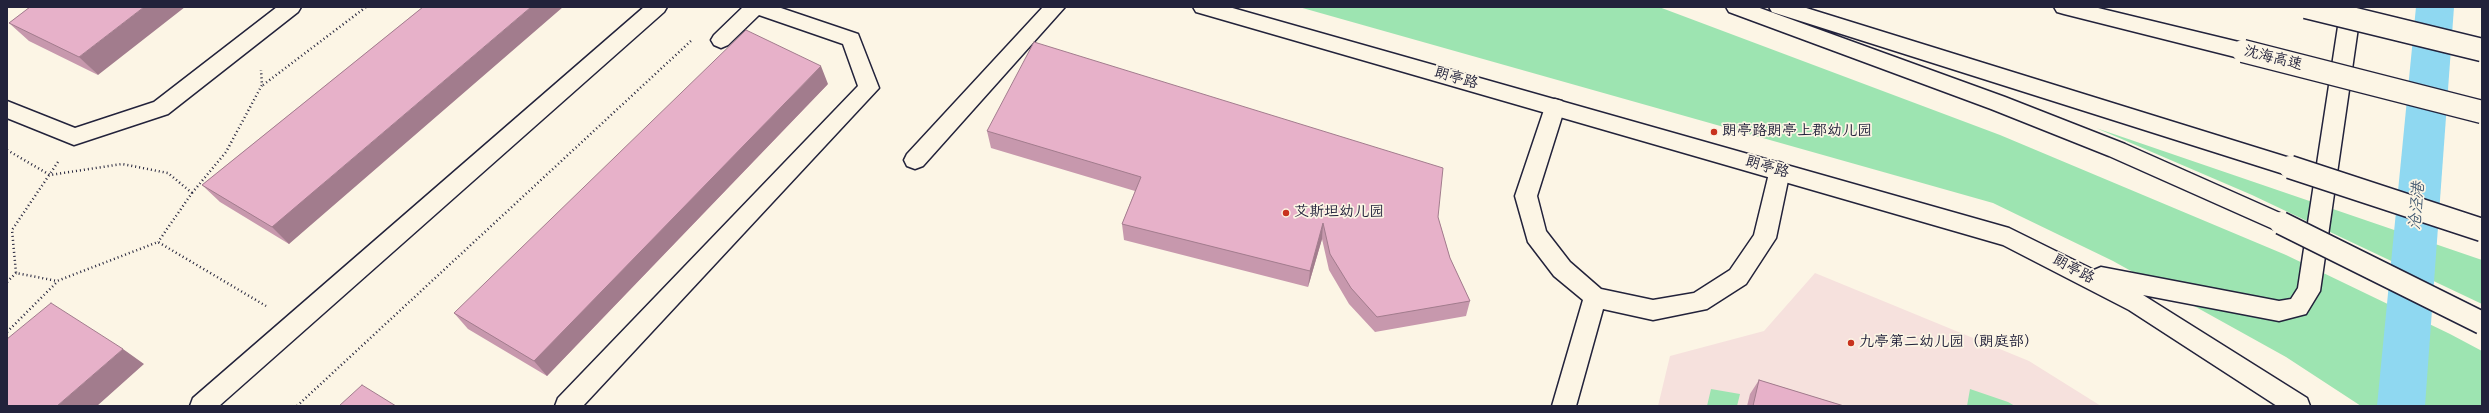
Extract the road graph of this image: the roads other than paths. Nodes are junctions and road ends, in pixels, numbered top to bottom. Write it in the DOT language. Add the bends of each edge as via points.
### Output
graph roads {
  1 [pos="291,7"];
  2 [pos="657,7"];
  3 [pos="756,7"];
  4 [pos="1054,7"];
  5 [pos="1203,7"];
  6 [pos="1736,7"];
  7 [pos="1779,7"];
  8 [pos="2064,7"];
  9 [pos="2306,7"];
  10 [pos="2351,7"];
  11 [pos="721,40"];
  12 [pos="2482,50"];
  13 [pos="1555,107"];
  14 [pos="7,109"];
  15 [pos="2482,112"];
  16 [pos="914,160"];
  17 [pos="1780,171"];
  18 [pos="2347,185"];
  19 [pos="2482,230"];
  20 [pos="2482,238"];
  21 [pos="2078,273"];
  22 [pos="1595,297"];
  23 [pos="2482,322"];
  24 [pos="2293,403"];
  25 [pos="202,406"];
  26 [pos="567,406"];
  27 [pos="1564,406"];
  1 -- 14 [label="main road" via="162,108 74,137"];
  2 -- 25 [label="main road"];
  3 -- 11 [label="main road"];
  3 -- 26 [label="main road" via="851,39 869,88"];
  4 -- 16 [label="main road"];
  5 -- 13 [label="main road, 朗亭路"];
  6 -- 23 [label="main road, bridge" via="2096,141 2281,223"];
  7 -- 18 [label="main road, bridge"];
  8 -- 15 [label="main road, 沈海高速, bridge"];
  9 -- 12 [label="main road, bridge"];
  10 -- 21 [label="main road" via="2310,291 2298,307 2279,311"];
  13 -- 17 [label="main road, 朗亭路"];
  13 -- 22 [label="main road" via="1526,196 1536,235 1562,269"];
  17 -- 21 [label="main road, 朗亭路" via="2009,237"];
  17 -- 22 [label="main road" via="1766,238 1738,278 1699,302 1653,310"];
  18 -- 19 [label="main road, bridge"];
  18 -- 20 [label="main road, bridge"];
  21 -- 24 [label="main road, 朗亭路" via="2137,303"];
  22 -- 27 [label="main road"];
}
